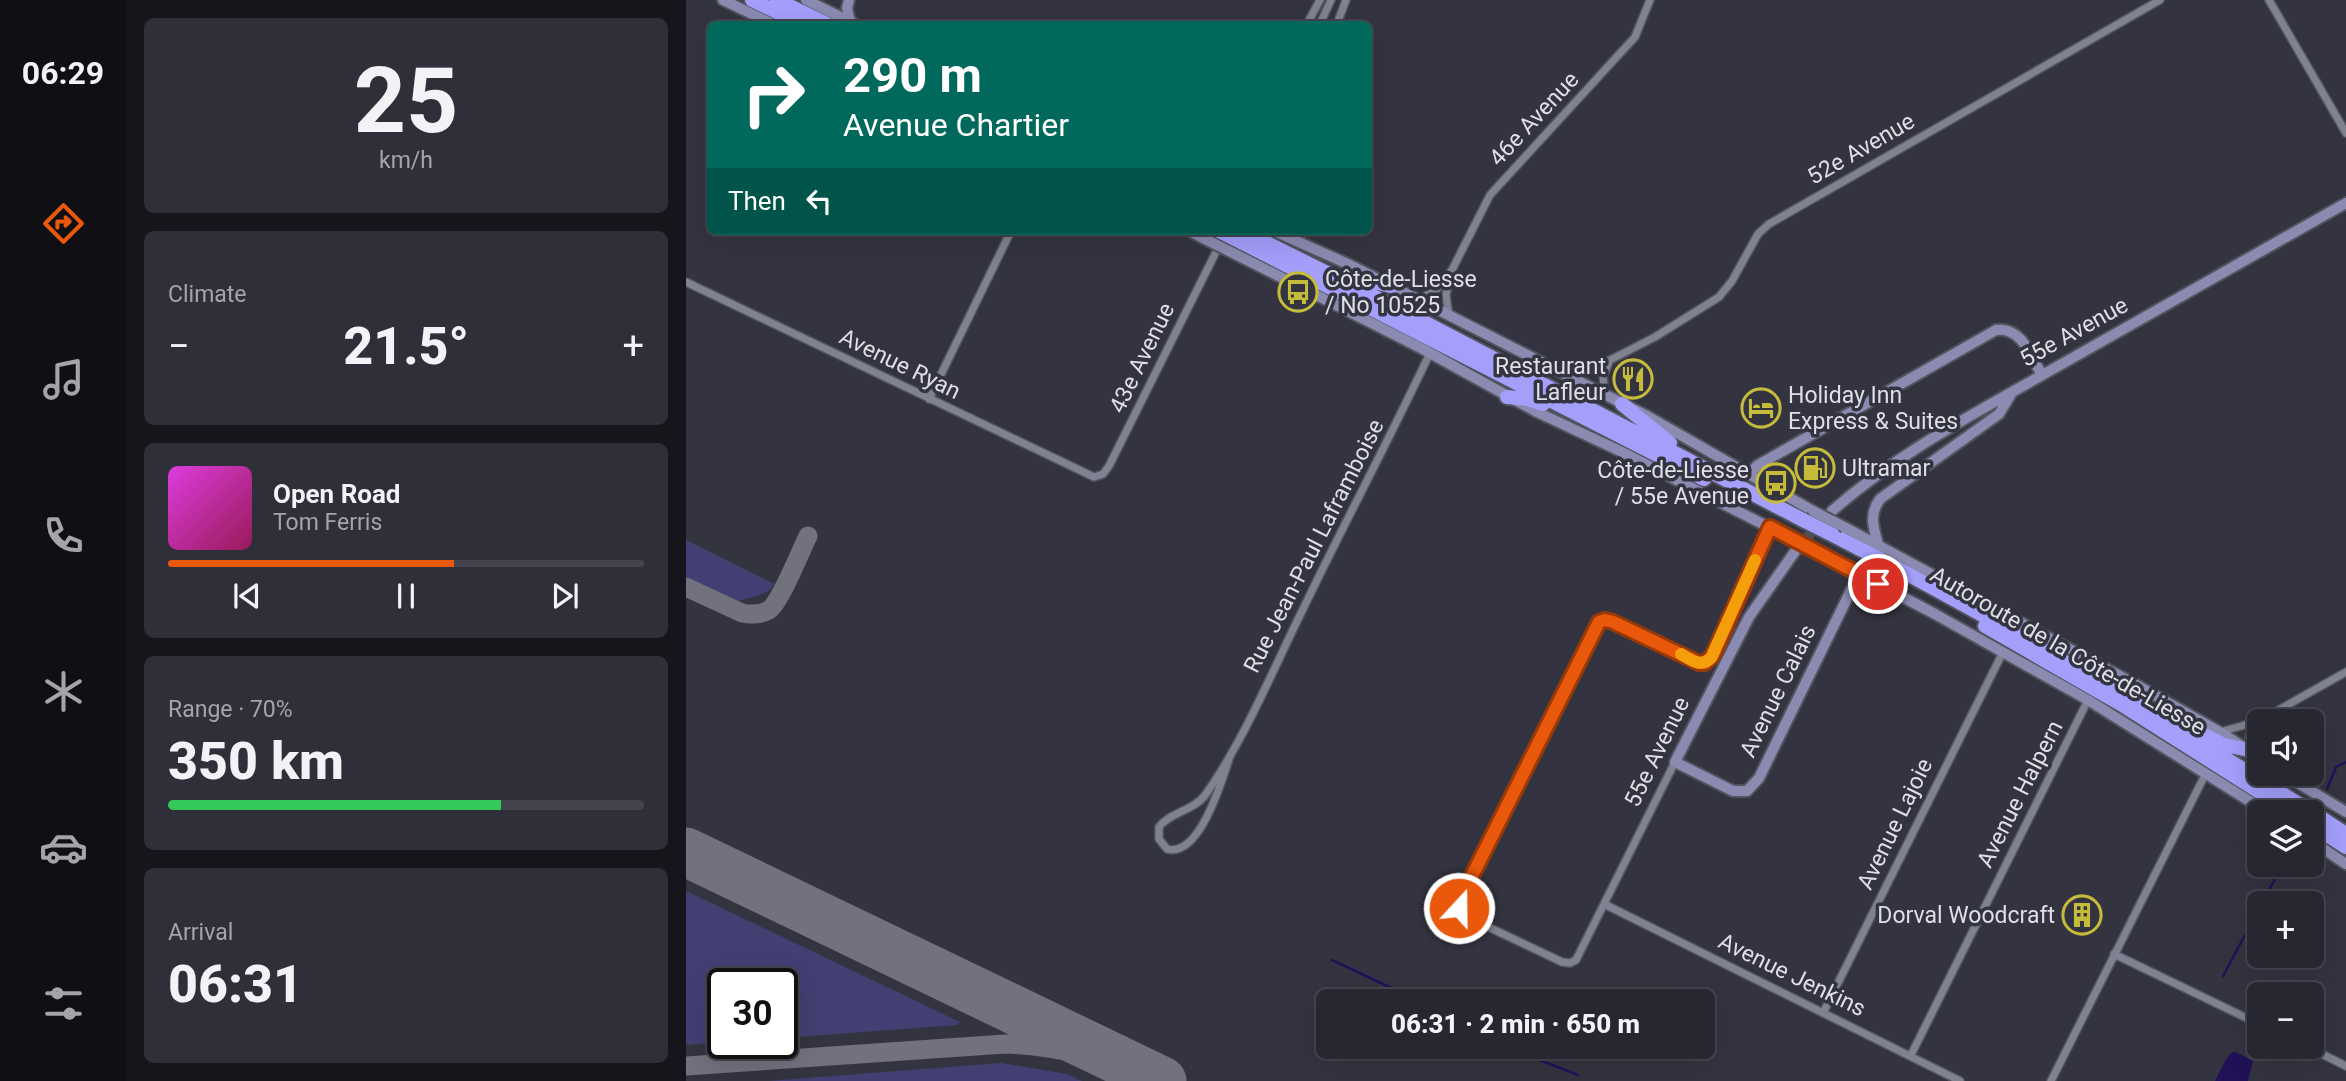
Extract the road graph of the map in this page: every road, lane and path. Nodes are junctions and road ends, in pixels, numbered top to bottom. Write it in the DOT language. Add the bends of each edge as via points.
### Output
graph roads {
  1 [pos="723,0"];
  2 [pos="752,0"];
  3 [pos="777,0"];
  4 [pos="806,0"];
  5 [pos="829,0"];
  6 [pos="849,0"];
  7 [pos="1320,0"];
  8 [pos="1331,0"];
  9 [pos="1346,0"];
  10 [pos="1650,0"];
  11 [pos="2160,0"];
  12 [pos="2269,0"];
  13 [pos="818,6"];
  14 [pos="767,21"];
  15 [pos="796,21"];
  16 [pos="821,21"];
  17 [pos="849,21"];
  18 [pos="852,21"];
  19 [pos="1309,21"];
  20 [pos="1321,21"];
  21 [pos="1338,21"];
  22 [pos="2346,134"];
  23 [pos="2346,203"];
  24 [pos="1009,235"];
  25 [pos="1197,235"];
  26 [pos="1283,235"];
  27 [pos="1241,240"];
  28 [pos="1216,252"];
  29 [pos="1296,258"];
  30 [pos="1452,270"];
  31 [pos="686,282"];
  32 [pos="1391,286"];
  33 [pos="1418,300"];
  34 [pos="1450,316"];
  35 [pos="1430,353"];
  36 [pos="1609,362"];
  37 [pos="2042,375"];
  38 [pos="1573,379"];
  39 [pos="2014,390"];
  40 [pos="1605,395"];
  41 [pos="1507,397"];
  42 [pos="929,399"];
  43 [pos="1622,404"];
  44 [pos="1588,420"];
  45 [pos="1696,464"];
  46 [pos="1748,475"];
  47 [pos="1097,477"];
  48 [pos="1832,511"];
  49 [pos="1800,524"];
  50 [pos="1770,527"];
  51 [pos="1830,539"];
  52 [pos="1878,544"];
  53 [pos="1796,550"];
  54 [pos="1859,574"];
  55 [pos="2003,652"];
  56 [pos="2346,672"];
  57 [pos="2088,700"];
  58 [pos="2281,709"];
  59 [pos="2156,713"];
  60 [pos="2247,725"];
  61 [pos="2220,732"];
  62 [pos="2247,749"];
  63 [pos="2247,752"];
  64 [pos="1230,756"];
  65 [pos="1675,762"];
  66 [pos="2206,773"];
  67 [pos="2303,786"];
  68 [pos="2248,800"];
  69 [pos="2272,800"];
  70 [pos="2292,800"];
  71 [pos="2346,812"];
  72 [pos="2324,820"];
  73 [pos="2324,833"];
  74 [pos="2346,834"];
  75 [pos="2346,847"];
  76 [pos="2324,849"];
  77 [pos="2346,864"];
  78 [pos="1606,905"];
  79 [pos="2114,954"];
  80 [pos="1823,1013"];
  81 [pos="2247,1018"];
  82 [pos="1911,1055"];
  83 [pos="2324,1055"];
  84 [pos="2346,1066"];
  85 [pos="1960,1081"];
  86 [pos="2051,1081"];
  1 -- 14 [label="main road"];
  2 -- 15 [label="highway"];
  3 -- 16 [label="highway"];
  4 -- 13 [label="main road"];
  5 -- 13 [label="main road"];
  6 -- 18 [label="main road"];
  7 -- 19 [label="street"];
  8 -- 20 [label="street"];
  9 -- 21 [label="street"];
  10 -- 30 [label="street, 46e Avenue" via="1635,37 1490,195"];
  11 -- 36 [label="street, 52e Avenue" via="1769,223 1719,297"];
  12 -- 22 [label="street"];
  13 -- 17 [label="main road"];
  23 -- 37 [label="main road, 55e Avenue"];
  24 -- 42 [label="street"];
  25 -- 27 [label="main road, bridge"];
  26 -- 32 [label="main road"];
  27 -- 29 [label="highway, Autoroute de la Côte-de-Liesse"];
  27 -- 35 [label="main road"];
  27 -- 44 [label="highway, Autoroute de la Côte-de-Liesse"];
  28 -- 47 [label="street, 43e Avenue" via="1109,466"];
  29 -- 32 [label="highway" via="1361,281"];
  29 -- 45 [label="highway, Autoroute de la Côte-de-Liesse"];
  30 -- 33 [label="street, 46e Avenue" via="1436,290"];
  30 -- 34 [label="street, 46e Avenue" via="1446,295"];
  31 -- 42 [label="street, Avenue Ryan"];
  32 -- 33 [label="main road"];
  33 -- 34 [label="main road"];
  34 -- 38 [label="main road"];
  35 -- 41 [label="main road"];
  35 -- 64 [label="street, Rue Jean-Paul Laframboise"];
  36 -- 38 [label="street, 52e Avenue"];
  36 -- 40 [label="street" via="1603,377"];
  37 -- 39 [label="main road, 55e Avenue"];
  37 -- 46 [label="main road" via="2018,335 1996,330 1758,465"];
  38 -- 40 [label="main road"];
  39 -- 48 [label="main road, 55e Avenue" via="1897,460"];
  39 -- 52 [label="main road" via="1999,414 1880,499 1872,517"];
  40 -- 43 [label="main road"];
  41 -- 44 [label="highway" via="1528,399"];
  41 -- 50 [label="main road"];
  42 -- 47 [label="street, Avenue Ryan"];
  43 -- 45 [label="highway"];
  43 -- 46 [label="main road"];
  44 -- 49 [label="highway, Autoroute de la Côte-de-Liesse"];
  45 -- 49 [label="highway, Autoroute de la Côte-de-Liesse"];
  46 -- 49 [label="main road"];
  49 -- 50 [label="main road"];
  49 -- 51 [label="highway, Autoroute de la Côte-de-Liesse, bridge"];
  49 -- 51 [label="main road, bridge"];
  50 -- 78 [label="street, 55e Avenue" via="1713,655 1705,663 1613,622 1599,622 1459,905 1466,918 1570,963 1581,954"];
  51 -- 52 [label="main road"];
  51 -- 54 [label="main road"];
  51 -- 59 [label="highway, Autoroute de la Côte-de-Liesse" via="2020,634"];
  51 -- 69 [label="highway, Autoroute de la Côte-de-Liesse" via="2090,686"];
  52 -- 61 [label="main road"];
  53 -- 65 [label="main road, 55e Avenue" via="1749,617"];
  54 -- 55 [label="main road"];
  54 -- 65 [label="main road, Avenue Calais" via="1752,788 1733,791"];
  55 -- 57 [label="main road"];
  55 -- 80 [label="street, Avenue Lajoie"];
  56 -- 58 [label="street"];
  57 -- 66 [label="main road"];
  57 -- 82 [label="street, Avenue Halpern"];
  59 -- 63 [label="highway"];
  59 -- 70 [label="highway, Autoroute de la Côte-de-Liesse"];
  60 -- 61 [label="street"];
  61 -- 62 [label="main road"];
  64 -- 64 [label="street, Rue Jean-Paul Laframboise" via="1203,797 1162,823 1158,835 1167,849 1188,845 1214,801"];
  65 -- 78 [label="street, 55e Avenue"];
  66 -- 68 [label="main road"];
  66 -- 79 [label="street"];
  67 -- 71 [label="main road"];
  72 -- 74 [label="highway, Autoroute de la Côte-de-Liesse"];
  73 -- 75 [label="highway"];
  76 -- 77 [label="main road"];
  78 -- 80 [label="street, Avenue Jenkins"];
  79 -- 81 [label="street"];
  79 -- 86 [label="street"];
  80 -- 82 [label="street, Avenue Jenkins"];
  82 -- 85 [label="street, Avenue Jenkins"];
  83 -- 84 [label="street"];
}
